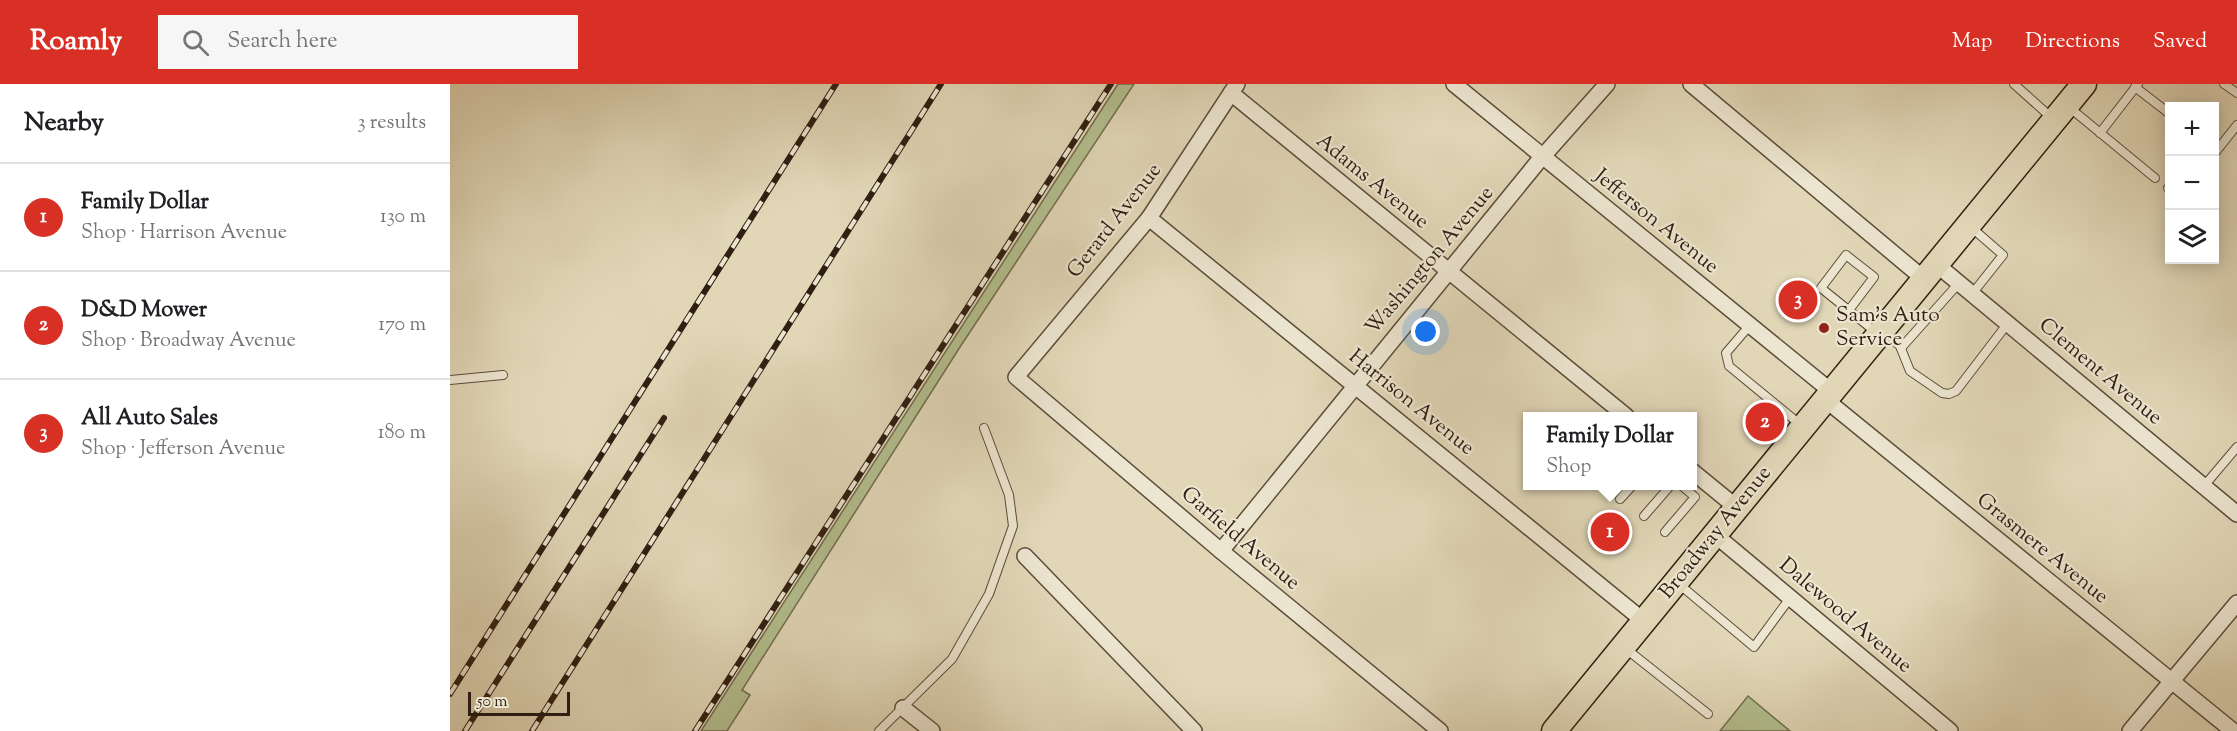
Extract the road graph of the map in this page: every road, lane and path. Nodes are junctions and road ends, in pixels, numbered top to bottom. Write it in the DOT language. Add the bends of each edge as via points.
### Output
graph roads {
  1 [pos="1454,84"];
  2 [pos="1607,84"];
  3 [pos="1691,84"];
  4 [pos="2014,84"];
  5 [pos="2084,84"];
  6 [pos="2226,84"];
  7 [pos="2136,86"];
  8 [pos="1234,89"];
  9 [pos="2237,93"];
  10 [pos="2165,111"];
  11 [pos="2060,113"];
  12 [pos="2237,125"];
  13 [pos="2100,133"];
  14 [pos="2219,146"];
  15 [pos="1542,157"];
  16 [pos="2155,178"];
  17 [pos="1149,218"];
  18 [pos="1969,225"];
  19 [pos="1930,271"];
  20 [pos="1449,272"];
  21 [pos="1959,282"];
  22 [pos="1972,294"];
  23 [pos="1849,310"];
  24 [pos="2008,323"];
  25 [pos="1750,326"];
  26 [pos="1880,332"];
  27 [pos="1901,348"];
  28 [pos="503,375"];
  29 [pos="1016,377"];
  30 [pos="450,380"];
  31 [pos="1355,385"];
  32 [pos="1829,396"];
  33 [pos="1620,412"];
  34 [pos="1803,427"];
  35 [pos="984,428"];
  36 [pos="2237,447"];
  37 [pos="1697,475"];
  38 [pos="2204,486"];
  39 [pos="1628,490"];
  40 [pos="1667,490"];
  41 [pos="1687,490"];
  42 [pos="1620,499"];
  43 [pos="1736,507"];
  44 [pos="2237,514"];
  45 [pos="1644,516"];
  46 [pos="1665,532"];
  47 [pos="1713,534"];
  48 [pos="1221,551"];
  49 [pos="1025,556"];
  50 [pos="1676,582"];
  51 [pos="1790,598"];
  52 [pos="2237,603"];
  53 [pos="1645,622"];
  54 [pos="1624,647"];
  55 [pos="2172,681"];
  56 [pos="903,708"];
  57 [pos="1708,714"];
  58 [pos="879,731"];
  59 [pos="932,731"];
  60 [pos="1194,731"];
  61 [pos="1440,731"];
  62 [pos="1554,731"];
  63 [pos="1950,731"];
  64 [pos="2130,731"];
  65 [pos="2233,731"];
  1 -- 15 [label="street, Jefferson Avenue"];
  2 -- 15 [label="street, Washington Avenue"];
  3 -- 19 [label="street, Clement Avenue"];
  4 -- 11 [label="lane"];
  5 -- 11 [label="main road, Broadway Avenue"];
  6 -- 9 [label="lane"];
  7 -- 10 [label="lane"];
  7 -- 13 [label="lane"];
  8 -- 17 [label="street, Gerard Avenue"];
  8 -- 20 [label="street, Adams Avenue"];
  11 -- 13 [label="lane"];
  11 -- 18 [label="main road, Broadway Avenue"];
  12 -- 14 [label="lane"];
  13 -- 16 [label="lane"];
  15 -- 20 [label="street, Washington Avenue"];
  15 -- 25 [label="street, Jefferson Avenue"];
  17 -- 29 [label="street, Gerard Avenue"];
  17 -- 31 [label="street, Harrison Avenue"];
  18 -- 19 [label="main road, Broadway Avenue"];
  18 -- 22 [label="lane" via="2003,255"];
  19 -- 21 [label="street, Clement Avenue"];
  19 -- 26 [label="main road, Broadway Avenue"];
  20 -- 31 [label="street, Washington Avenue"];
  20 -- 33 [label="street, Adams Avenue"];
  21 -- 22 [label="street, Clement Avenue"];
  21 -- 27 [label="lane"];
  22 -- 24 [label="street, Clement Avenue"];
  23 -- 23 [label="lane" via="1821,288 1846,255 1874,277"];
  23 -- 26 [label="lane"];
  24 -- 27 [label="lane" via="1956,391 1949,394 1910,371"];
  24 -- 38 [label="street, Clement Avenue"];
  25 -- 32 [label="street, Jefferson Avenue"];
  25 -- 34 [label="lane" via="1725,353 1729,366"];
  26 -- 27 [label="lane"];
  26 -- 32 [label="main road, Broadway Avenue"];
  28 -- 30 [label="lane"];
  29 -- 48 [label="street, Garfield Avenue"];
  31 -- 48 [label="street, Washington Avenue"];
  31 -- 53 [label="street, Harrison Avenue"];
  32 -- 34 [label="main road, Broadway Avenue"];
  32 -- 55 [label="street, Grasmere Avenue"];
  34 -- 43 [label="main road, Broadway Avenue"];
  35 -- 56 [label="lane" via="1010,495 1013,526 989,594 952,659"];
  36 -- 38 [label="lane"];
  37 -- 43 [label="street"];
  38 -- 44 [label="street, Clement Avenue"];
  39 -- 42 [label="lane"];
  40 -- 45 [label="lane"];
  41 -- 46 [label="lane" via="1695,497"];
  43 -- 47 [label="main road, Broadway Avenue"];
  47 -- 50 [label="main road, Broadway Avenue"];
  47 -- 51 [label="street, Dalewood Avenue"];
  48 -- 61 [label="street, Garfield Avenue"];
  49 -- 60 [label="street"];
  50 -- 51 [label="lane" via="1754,647"];
  50 -- 53 [label="main road, Broadway Avenue"];
  51 -- 63 [label="street, Dalewood Avenue"];
  52 -- 55 [label="street"];
  53 -- 54 [label="main road, Broadway Avenue"];
  54 -- 57 [label="lane"];
  54 -- 62 [label="main road, Broadway Avenue"];
  55 -- 64 [label="street"];
  55 -- 65 [label="street, Grasmere Avenue"];
  56 -- 58 [label="lane"];
  56 -- 59 [label="street"];
}
